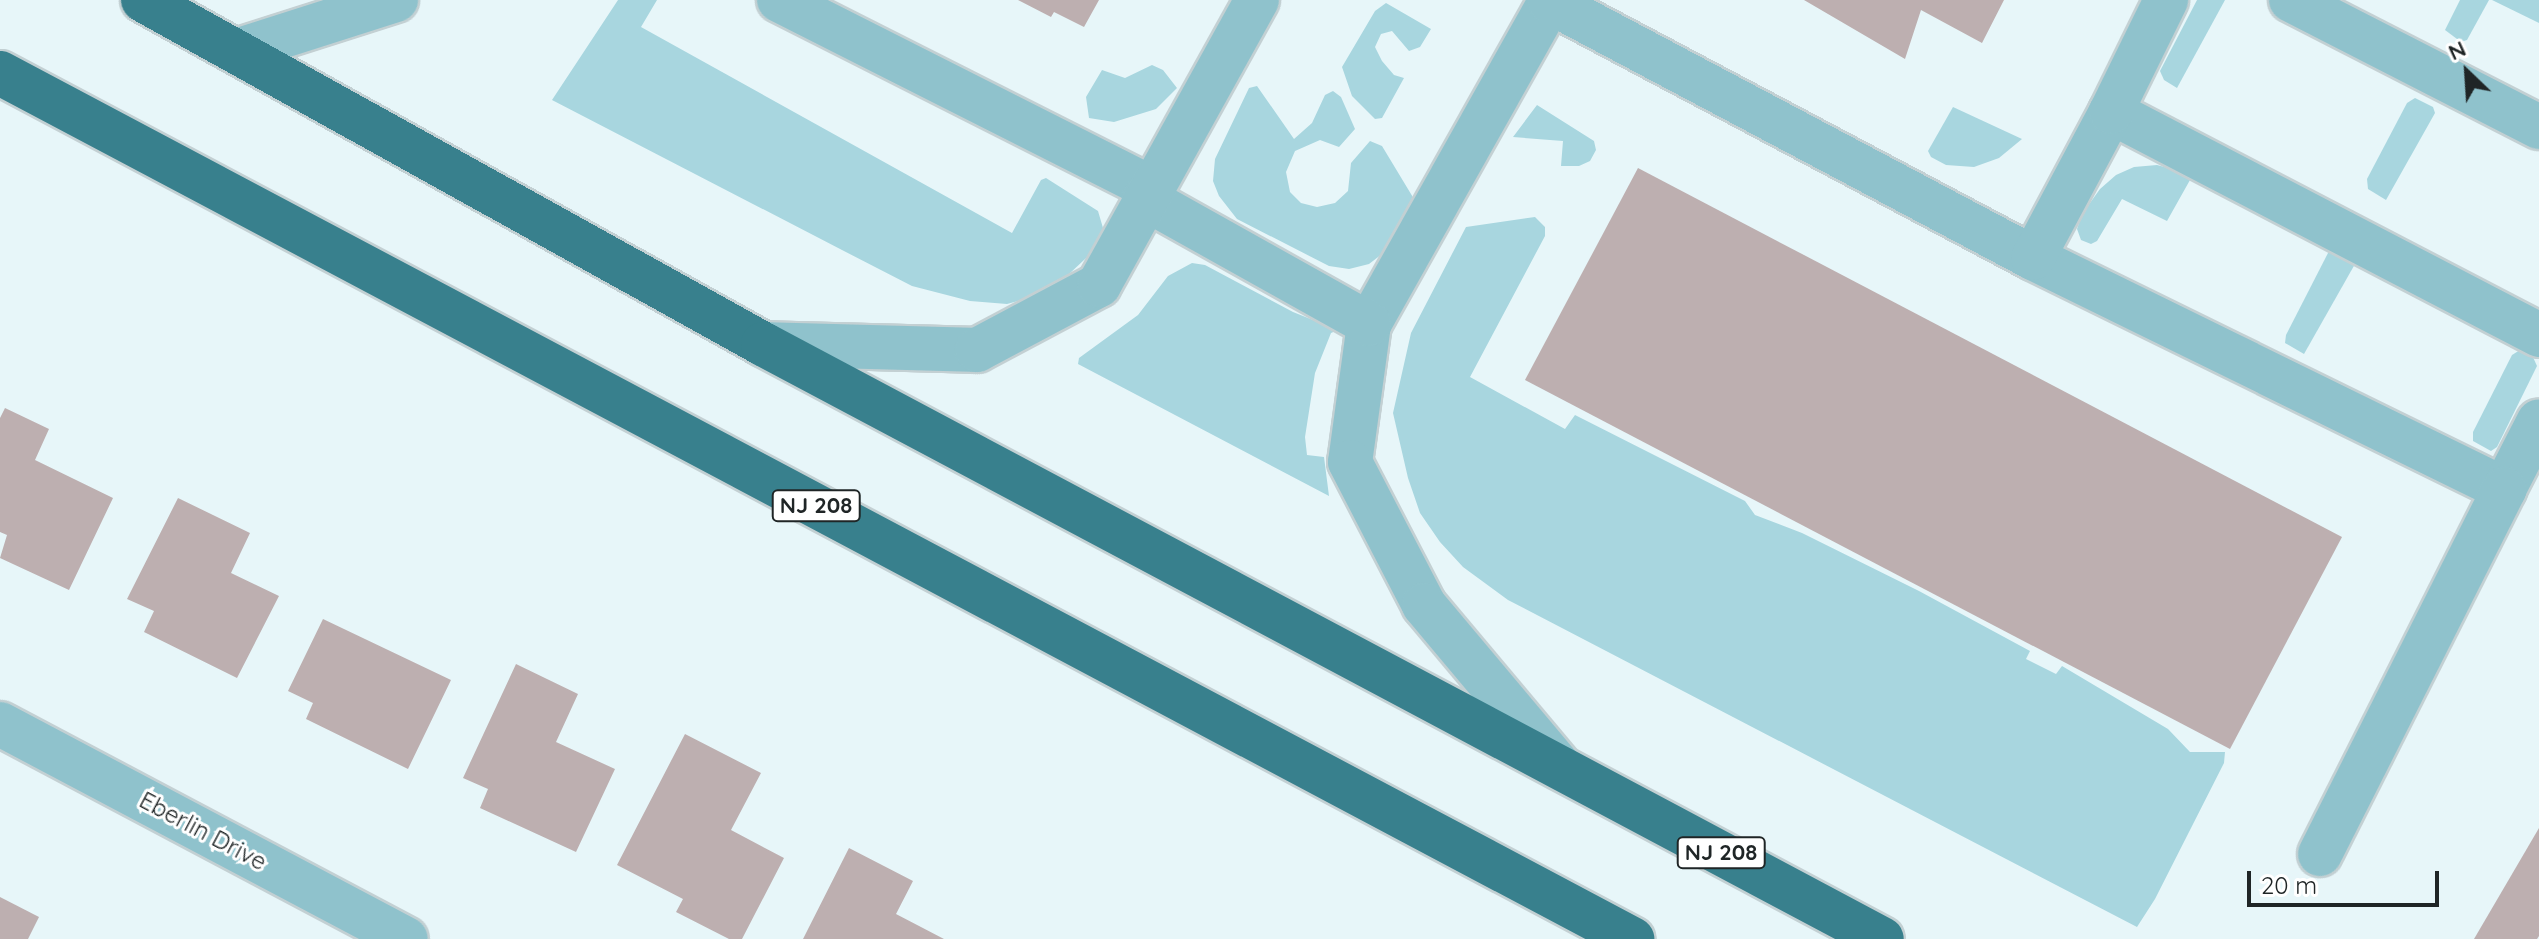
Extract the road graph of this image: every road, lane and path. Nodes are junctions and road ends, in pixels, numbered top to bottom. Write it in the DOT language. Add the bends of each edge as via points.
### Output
graph roads {
  1 [pos="143,0"];
  2 [pos="396,0"];
  3 [pos="779,0"];
  4 [pos="1257,0"];
  5 [pos="2166,0"];
  6 [pos="2291,0"];
  7 [pos="1550,1"];
  8 [pos="236,51"];
  9 [pos="0,73"];
  10 [pos="2111,112"];
  11 [pos="2539,127"];
  12 [pos="1147,193"];
  13 [pos="2033,258"];
  14 [pos="1369,324"];
  15 [pos="2539,335"];
  16 [pos="763,344"];
  17 [pos="2539,421"];
  18 [pos="2504,489"];
  19 [pos="0,724"];
  20 [pos="1560,767"];
  21 [pos="2320,854"];
  22 [pos="406,939"];
  23 [pos="1632,939"];
  24 [pos="1882,939"];
  1 -- 8 [label="highway, NJ 208"];
  2 -- 8 [label="street"];
  3 -- 12 [label="street"];
  4 -- 12 [label="street"];
  5 -- 10 [label="street"];
  6 -- 11 [label="street"];
  7 -- 13 [label="street"];
  7 -- 14 [label="street"];
  8 -- 16 [label="highway, NJ 208"];
  9 -- 23 [label="highway, NJ 208"];
  10 -- 13 [label="street"];
  10 -- 15 [label="street"];
  12 -- 14 [label="street"];
  12 -- 16 [label="street" via="1099,285 977,350"];
  13 -- 18 [label="street"];
  14 -- 20 [label="street" via="1350,462 1424,605"];
  16 -- 20 [label="highway, NJ 208"];
  17 -- 18 [label="street"];
  18 -- 21 [label="street"];
  19 -- 22 [label="street, Eberlin Drive"];
  20 -- 24 [label="highway, NJ 208"];
}
